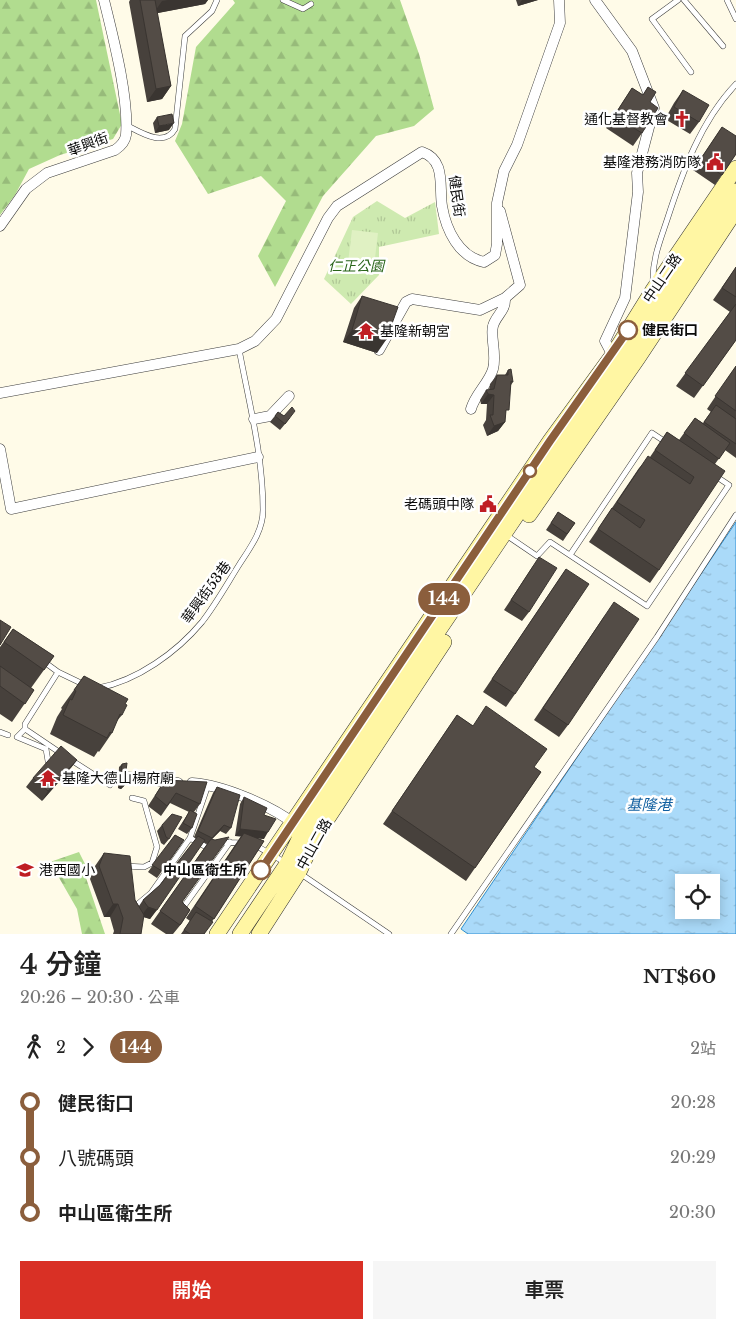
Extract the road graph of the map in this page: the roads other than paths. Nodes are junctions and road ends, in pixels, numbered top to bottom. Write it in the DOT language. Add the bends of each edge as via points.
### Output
graph roads {
  1 [pos="104,0"];
  2 [pos="217,0"];
  3 [pos="282,0"];
  4 [pos="559,0"];
  5 [pos="595,0"];
  6 [pos="678,0"];
  7 [pos="684,0"];
  8 [pos="727,0"];
  9 [pos="311,4"];
  10 [pos="736,19"];
  11 [pos="723,46"];
  12 [pos="691,72"];
  13 [pos="736,84"];
  14 [pos="125,124"];
  15 [pos="736,168"];
  16 [pos="736,191"];
  17 [pos="497,203"];
  18 [pos="736,210"];
  19 [pos="0,226"];
  20 [pos="653,290"];
  21 [pos="505,298"];
  22 [pos="239,349"];
  23 [pos="379,350"];
  24 [pos="620,363"];
  25 [pos="0,393"];
  26 [pos="289,396"];
  27 [pos="471,409"];
  28 [pos="254,419"];
  29 [pos="0,449"];
  30 [pos="675,449"];
  31 [pos="258,457"];
  32 [pos="706,469"];
  33 [pos="11,509"];
  34 [pos="0,512"];
  35 [pos="736,515"];
  36 [pos="503,533"];
  37 [pos="570,555"];
  38 [pos="38,657"];
  39 [pos="58,672"];
  40 [pos="25,729"];
  41 [pos="0,732"];
  42 [pos="8,735"];
  43 [pos="48,761"];
  44 [pos="119,776"];
  45 [pos="110,785"];
  46 [pos="208,785"];
  47 [pos="132,798"];
  48 [pos="303,831"];
  49 [pos="190,838"];
  50 [pos="230,842"];
  51 [pos="272,854"];
  52 [pos="117,865"];
  53 [pos="126,866"];
  54 [pos="293,868"];
  55 [pos="127,876"];
  56 [pos="178,915"];
  57 [pos="136,916"];
  58 [pos="217,934"];
  59 [pos="240,934"];
  60 [pos="259,934"];
  61 [pos="389,934"];
  62 [pos="451,934"];
  1 -- 14 [label="street, 華興街" via="116,46"];
  2 -- 14 [label="lane" via="212,11 185,36 172,135 162,138 149,136"];
  3 -- 9 [label="lane" via="303,9"];
  4 -- 17 [label="street, 健民街" via="560,23 517,145 504,171"];
  5 -- 24 [label="street" via="632,51 654,108 637,173 638,192 625,298 605,341"];
  6 -- 12 [label="lane" via="652,19"];
  7 -- 11 [label="lane"];
  8 -- 10 [label="lane"];
  13 -- 20 [label="lane" via="707,123 685,165 652,265"];
  14 -- 19 [label="street, 華興街" via="126,136 122,145 42,176 26,189"];
  15 -- 20 [label="street, 中山二路"];
  16 -- 24 [label="street, 中山二路"];
  17 -- 21 [label="street" via="520,285"];
  17 -- 22 [label="street, 健民街" via="495,255 484,262 472,259 462,251 448,230 438,164 432,155 422,152 337,206 276,319 255,340"];
  18 -- 24 [label="street, 中山二路"];
  20 -- 24 [label="street, 中山二路"];
  21 -- 23 [label="street" via="480,310 412,299 406,302"];
  21 -- 27 [label="street" via="505,306 493,326 496,350 493,370 474,398"];
  22 -- 25 [label="street"];
  22 -- 28 [label="lane, 華興街53巷"];
  24 -- 36 [label="street"];
  24 -- 36 [label="street, 中山二路" via="550,441"];
  26 -- 28 [label="street" via="270,416"];
  28 -- 31 [label="lane, 華興街53巷"];
  29 -- 33 [label="street"];
  30 -- 37 [label="lane" via="652,433"];
  31 -- 33 [label="street"];
  31 -- 39 [label="lane, 華興街53巷" via="263,512 257,537 201,623 171,651 121,682 96,688"];
  32 -- 37 [label="lane" via="729,485 647,606"];
  33 -- 34 [label="street"];
  35 -- 62 [label="lane" via="657,637"];
  36 -- 37 [label="lane" via="537,556 550,542"];
  36 -- 48 [label="street, 中山二路"];
  36 -- 48 [label="street, 中山二路" via="369,755"];
  38 -- 39 [label="lane, 華興街53巷"];
  39 -- 40 [label="lane" via="24,724"];
  40 -- 43 [label="lane" via="18,737 46,749"];
  40 -- 45 [label="lane"];
  41 -- 42 [label="lane"];
  44 -- 46 [label="street" via="153,782"];
  46 -- 48 [label="street" via="240,796"];
  46 -- 49 [label="lane"];
  47 -- 53 [label="lane" via="144,801 157,848 152,863 144,867"];
  48 -- 51 [label="street, 中山二路"];
  48 -- 54 [label="street, 中山二路"];
  49 -- 50 [label="lane" via="209,849 217,841"];
  49 -- 57 [label="lane" via="151,893 130,906"];
  50 -- 51 [label="lane" via="259,845"];
  50 -- 56 [label="lane"];
  51 -- 54 [label="lane"];
  51 -- 58 [label="street, 中山二路"];
  52 -- 53 [label="lane"];
  53 -- 55 [label="lane"];
  54 -- 59 [label="street, 中山二路"];
  54 -- 60 [label="street, 中山二路"];
  54 -- 61 [label="lane"];
}
